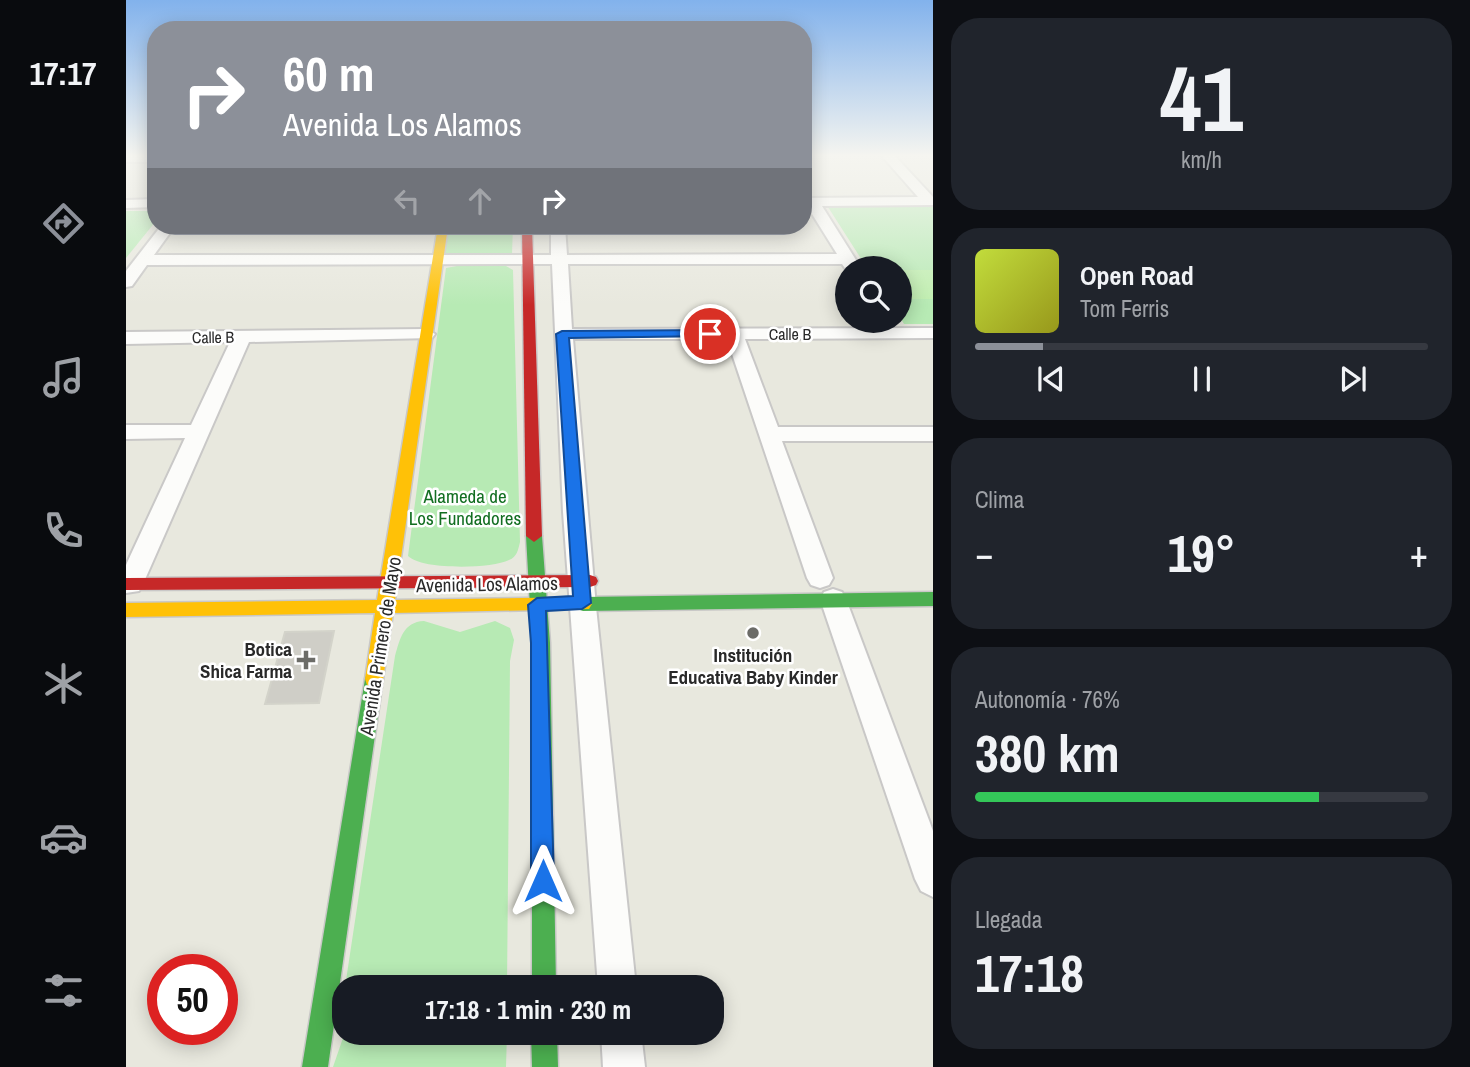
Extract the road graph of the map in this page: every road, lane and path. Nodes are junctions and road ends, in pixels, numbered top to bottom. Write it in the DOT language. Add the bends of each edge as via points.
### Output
graph roads {
  1 [pos="812,208"];
  2 [pos="161,235"];
  3 [pos="441,235"];
  4 [pos="527,235"];
  5 [pos="558,235"];
  6 [pos="846,256"];
  7 [pos="142,260"];
  8 [pos="436,260"];
  9 [pos="528,260"];
  10 [pos="559,260"];
  11 [pos="835,263"];
  12 [pos="126,282"];
  13 [pos="835,329"];
  14 [pos="912,330"];
  15 [pos="933,333"];
  16 [pos="426,334"];
  17 [pos="562,334"];
  18 [pos="734,334"];
  19 [pos="242,336"];
  20 [pos="126,338"];
  21 [pos="200,431"];
  22 [pos="126,432"];
  23 [pos="769,434"];
  24 [pos="933,434"];
  25 [pos="535,580"];
  26 [pos="390,581"];
  27 [pos="823,583"];
  28 [pos="128,584"];
  29 [pos="591,588"];
  30 [pos="933,599"];
  31 [pos="537,605"];
  32 [pos="386,608"];
  33 [pos="126,610"];
  34 [pos="923,824"];
  35 [pos="933,879"];
  36 [pos="544,975"];
  37 [pos="616,975"];
  38 [pos="544,1045"];
  39 [pos="622,1045"];
  40 [pos="315,1067"];
  41 [pos="545,1067"];
  42 [pos="624,1067"];
  1 -- 6 [label="street"];
  2 -- 7 [label="street"];
  3 -- 8 [label="main road, Avenida Primero de Mayo"];
  4 -- 9 [label="main road"];
  5 -- 10 [label="street"];
  7 -- 8 [label="street"];
  7 -- 12 [label="street"];
  8 -- 9 [label="street"];
  8 -- 16 [label="main road, Avenida Primero de Mayo"];
  9 -- 10 [label="street"];
  9 -- 25 [label="main road"];
  10 -- 11 [label="street"];
  10 -- 17 [label="street"];
  13 -- 18 [label="street, Calle B"];
  14 -- 15 [label="street, Calle B"];
  16 -- 19 [label="street, Calle B"];
  16 -- 26 [label="main road, Avenida Primero de Mayo"];
  17 -- 18 [label="street, Calle B"];
  17 -- 29 [label="street"];
  18 -- 23 [label="street"];
  19 -- 20 [label="street, Calle B"];
  19 -- 21 [label="street"];
  21 -- 22 [label="street"];
  21 -- 28 [label="street"];
  23 -- 24 [label="street"];
  23 -- 27 [label="street"];
  25 -- 26 [label="main road, Avenida Los Alamos"];
  25 -- 29 [label="main road, Avenida Los Alamos"];
  25 -- 31 [label="main road"];
  26 -- 28 [label="main road, Avenida Los Alamos"];
  26 -- 32 [label="main road, Avenida Primero de Mayo"];
  27 -- 29 [label="main road, Avenida Los Alamos"];
  27 -- 30 [label="main road, Avenida Los Alamos"];
  27 -- 34 [label="street"];
  29 -- 31 [label="main road, Avenida Los Alamos"];
  29 -- 37 [label="street"];
  31 -- 32 [label="main road, Avenida Los Alamos"];
  31 -- 36 [label="main road"];
  32 -- 33 [label="main road, Avenida Los Alamos"];
  32 -- 40 [label="main road, Avenida Primero de Mayo"];
  34 -- 35 [label="street"];
  38 -- 41 [label="main road"];
  39 -- 42 [label="street"];
}
